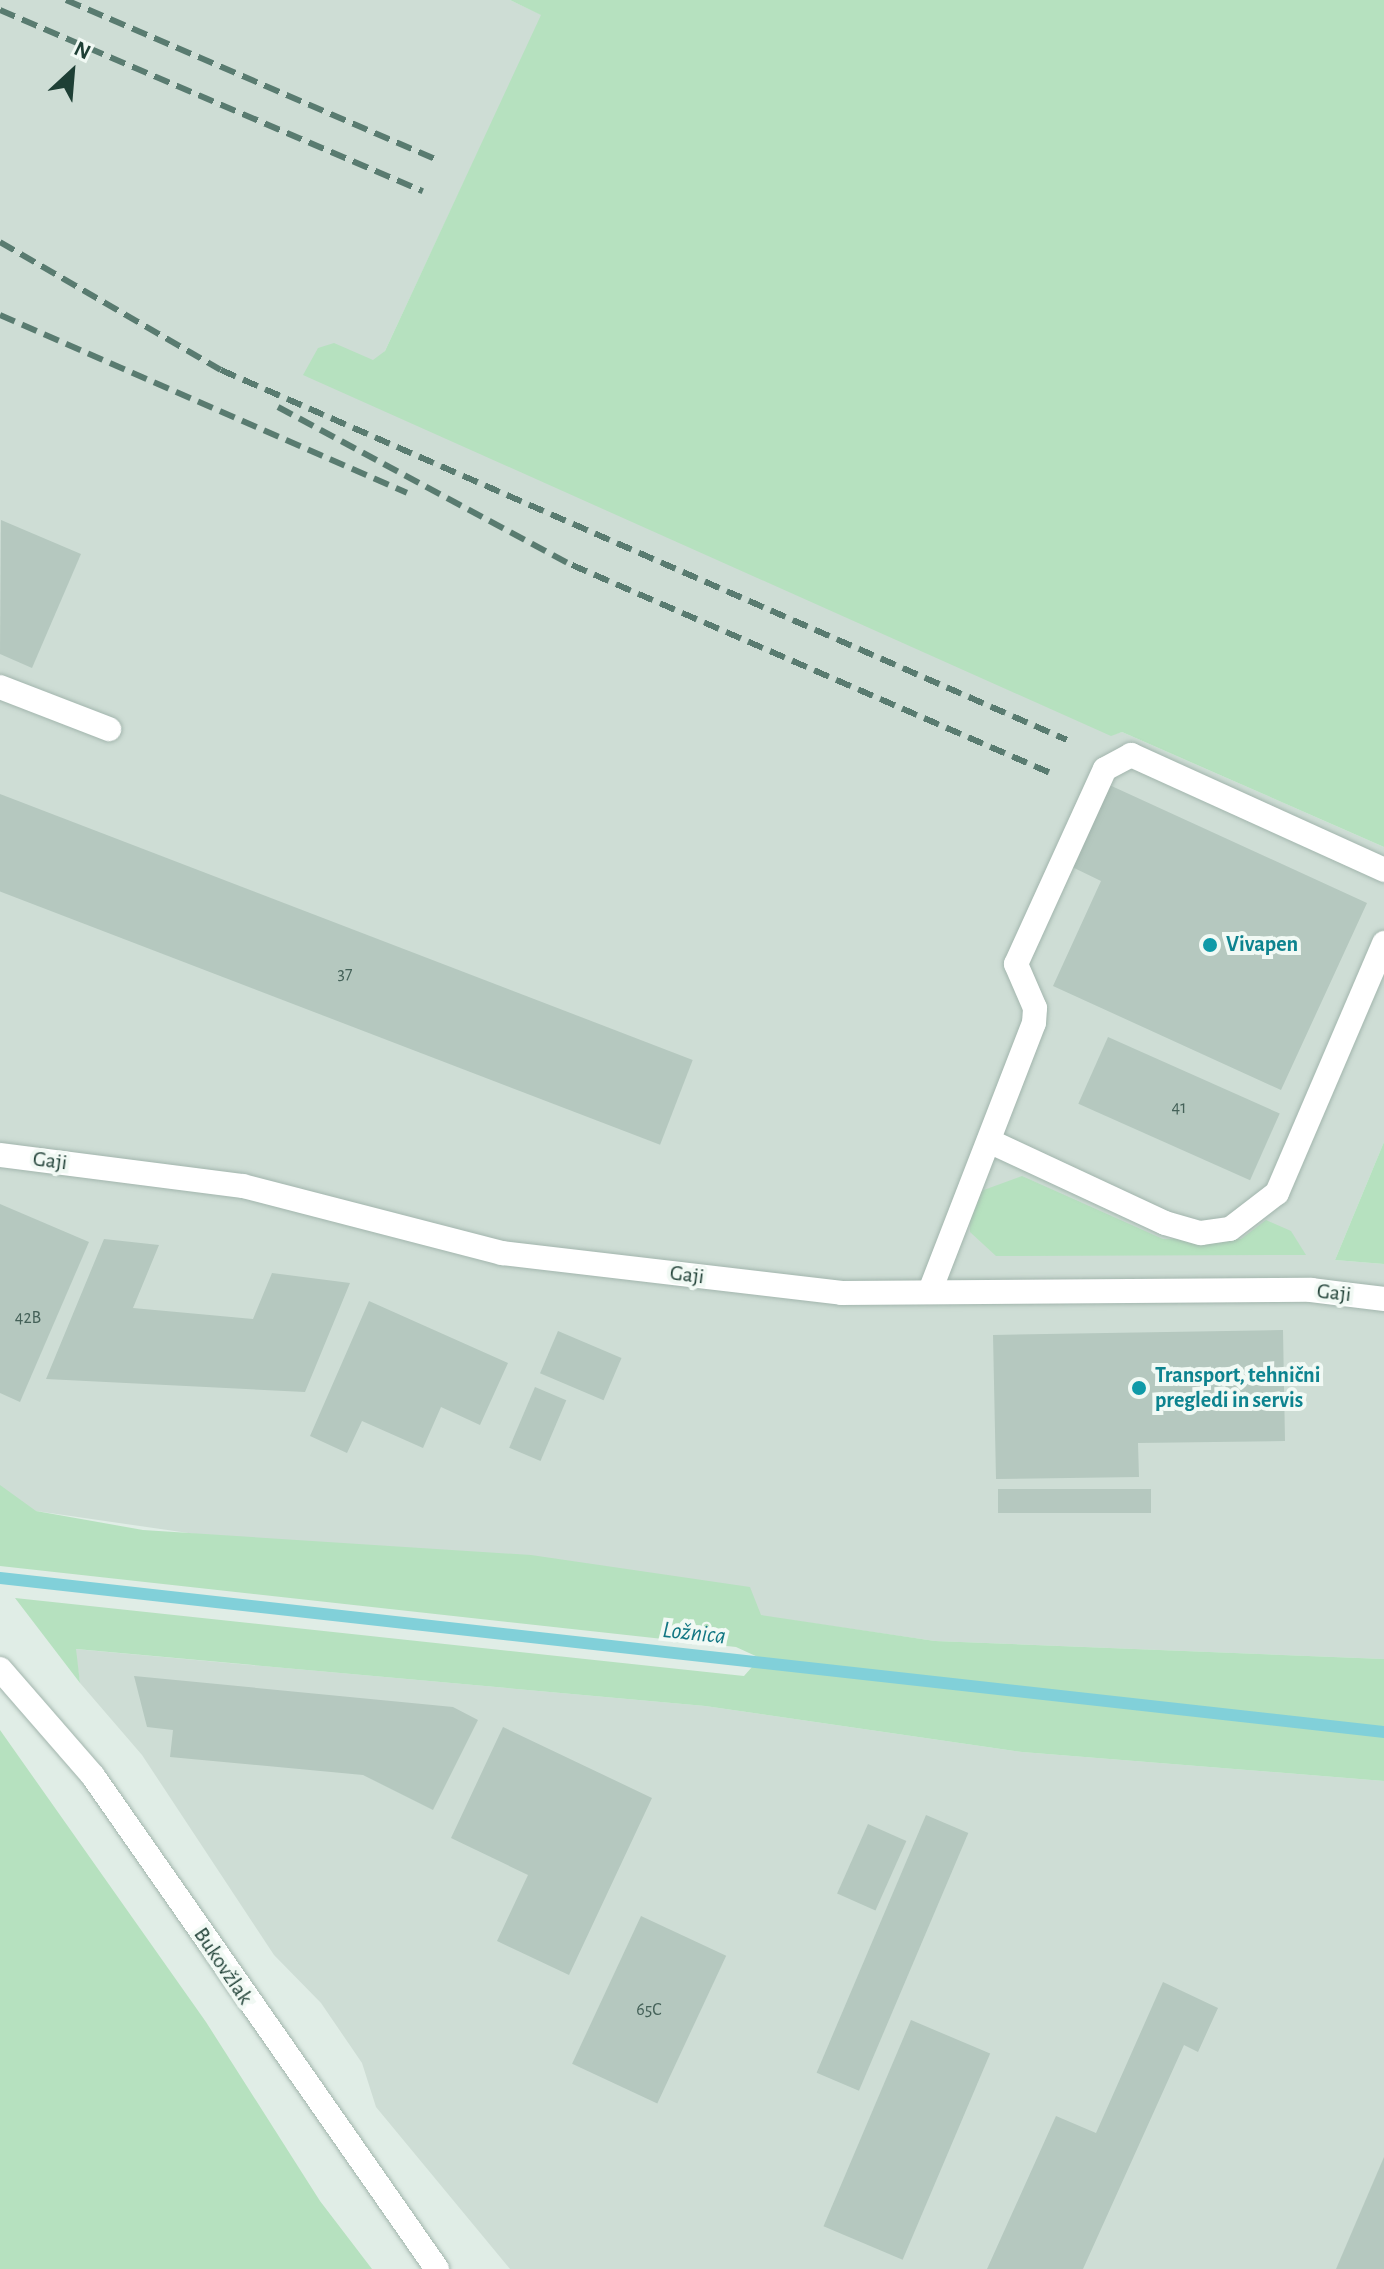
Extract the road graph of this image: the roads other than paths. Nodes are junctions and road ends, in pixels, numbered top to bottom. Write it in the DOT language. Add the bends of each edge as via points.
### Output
graph roads {
  1 [pos="0,687"];
  2 [pos="109,729"];
  3 [pos="1384,870"];
  4 [pos="1384,943"];
  5 [pos="989,1141"];
  6 [pos="0,1155"];
  7 [pos="930,1291"];
  8 [pos="1384,1299"];
  9 [pos="0,1669"];
  10 [pos="437,2269"];
  1 -- 2 [label="street"];
  3 -- 5 [label="street" via="1131,755 1117,759 1095,786 1016,964 1035,1008 1034,1023"];
  4 -- 5 [label="street" via="1277,1193 1230,1229 1201,1233 1165,1223"];
  5 -- 7 [label="street"];
  6 -- 7 [label="street, Gaji" via="243,1186 502,1253 841,1293"];
  7 -- 8 [label="street, Gaji" via="1311,1290"];
  9 -- 10 [label="street, Bukovžlak" via="93,1776"];
}
